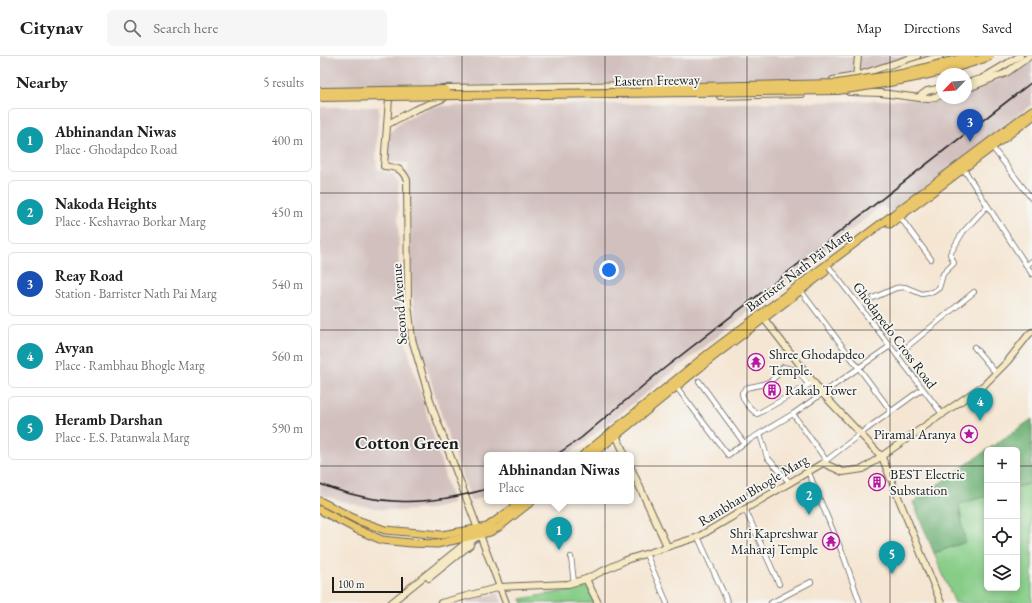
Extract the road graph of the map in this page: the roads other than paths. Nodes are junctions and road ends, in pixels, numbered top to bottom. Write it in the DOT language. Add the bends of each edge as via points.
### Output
graph roads {
  1 [pos="858,56"];
  2 [pos="917,56"];
  3 [pos="940,56"];
  4 [pos="971,56"];
  5 [pos="990,56"];
  6 [pos="1020,56"];
  7 [pos="1030,56"];
  8 [pos="856,76"];
  9 [pos="972,81"];
  10 [pos="972,87"];
  11 [pos="445,88"];
  12 [pos="936,90"];
  13 [pos="320,91"];
  14 [pos="855,91"];
  15 [pos="919,97"];
  16 [pos="936,97"];
  17 [pos="444,98"];
  18 [pos="320,99"];
  19 [pos="389,99"];
  20 [pos="1032,110"];
  21 [pos="1032,117"];
  22 [pos="388,124"];
  23 [pos="992,147"];
  24 [pos="964,168"];
  25 [pos="1032,199"];
  26 [pos="987,206"];
  27 [pos="900,217"];
  28 [pos="931,259"];
  29 [pos="1032,261"];
  30 [pos="1026,266"];
  31 [pos="830,268"];
  32 [pos="818,274"];
  33 [pos="1032,274"];
  34 [pos="801,291"];
  35 [pos="974,292"];
  36 [pos="873,298"];
  37 [pos="762,317"];
  38 [pos="1032,332"];
  39 [pos="890,346"];
  40 [pos="974,347"];
  41 [pos="897,355"];
  42 [pos="858,368"];
  43 [pos="996,373"];
  44 [pos="699,381"];
  45 [pos="811,384"];
  46 [pos="674,385"];
  47 [pos="922,388"];
  48 [pos="822,393"];
  49 [pos="890,411"];
  50 [pos="793,414"];
  51 [pos="943,415"];
  52 [pos="615,434"];
  53 [pos="760,434"];
  54 [pos="860,434"];
  55 [pos="744,443"];
  56 [pos="588,452"];
  57 [pos="595,452"];
  58 [pos="624,452"];
  59 [pos="882,457"];
  60 [pos="824,462"];
  61 [pos="808,471"];
  62 [pos="634,474"];
  63 [pos="790,483"];
  64 [pos="320,501"];
  65 [pos="519,504"];
  66 [pos="528,504"];
  67 [pos="746,509"];
  68 [pos="320,510"];
  69 [pos="479,532"];
  70 [pos="698,537"];
  71 [pos="471,541"];
  72 [pos="667,546"];
  73 [pos="646,554"];
  74 [pos="571,557"];
  75 [pos="586,580"];
  76 [pos="811,582"];
  77 [pos="574,583"];
  78 [pos="779,584"];
  79 [pos="500,587"];
  80 [pos="780,601"];
  81 [pos="391,603"];
  82 [pos="397,603"];
  83 [pos="441,603"];
  84 [pos="506,603"];
  85 [pos="598,603"];
  86 [pos="667,603"];
  87 [pos="728,603"];
  88 [pos="771,603"];
  89 [pos="860,603"];
  90 [pos="941,603"];
  1 -- 8 [label="street"];
  2 -- 8 [label="street"];
  3 -- 14 [label="street" via="881,75"];
  4 -- 13 [label="highway, Eastern Freeway, bridge" via="902,74 837,84"];
  5 -- 18 [label="highway, Eastern Freeway, bridge" via="911,78 838,90"];
  6 -- 9 [label="street" via="988,76"];
  7 -- 10 [label="street" via="1006,73"];
  8 -- 11 [label="street" via="837,80 759,83"];
  8 -- 14 [label="street"];
  11 -- 13 [label="street"];
  11 -- 17 [label="street"];
  12 -- 15 [label="street"];
  14 -- 15 [label="street"];
  14 -- 17 [label="street" via="838,94"];
  15 -- 16 [label="street" via="928,99"];
  17 -- 19 [label="street"];
  17 -- 22 [label="street"];
  18 -- 19 [label="street"];
  19 -- 22 [label="street, Second Avenue"];
  20 -- 32 [label="main road, Barrister Nath Pai Marg"];
  21 -- 23 [label="main road, Barrister Nath Pai Marg"];
  22 -- 69 [label="street, Second Avenue" via="384,166 404,172 407,180 408,303 412,339 433,410"];
  23 -- 24 [label="main road, Barrister Nath Pai Marg"];
  23 -- 25 [label="street"];
  24 -- 26 [label="street"];
  24 -- 27 [label="main road, Barrister Nath Pai Marg"];
  26 -- 30 [label="street"];
  26 -- 36 [label="street" via="963,232 950,254 954,263 943,274 939,288 922,294 905,287 896,288"];
  27 -- 28 [label="street"];
  27 -- 31 [label="main road, Barrister Nath Pai Marg"];
  29 -- 30 [label="street"];
  30 -- 33 [label="street"];
  31 -- 32 [label="main road, Barrister Nath Pai Marg"];
  31 -- 39 [label="street, Ghodapedo Cross Road"];
  32 -- 34 [label="main road, Barrister Nath Pai Marg"];
  32 -- 37 [label="main road, Barrister Nath Pai Marg"];
  34 -- 37 [label="main road, Barrister Nath Pai Marg"];
  34 -- 42 [label="street"];
  35 -- 41 [label="street"];
  37 -- 45 [label="street"];
  37 -- 46 [label="main road, Barrister Nath Pai Marg"];
  38 -- 43 [label="street, Rambhau Bhogle Marg"];
  39 -- 41 [label="street, Ghodapedo Cross Road"];
  39 -- 42 [label="street"];
  40 -- 43 [label="street"];
  41 -- 47 [label="street, Ghodapedo Cross Road"];
  42 -- 48 [label="street"];
  42 -- 49 [label="street"];
  43 -- 51 [label="street, Rambhau Bhogle Marg"];
  44 -- 55 [label="street"];
  45 -- 45 [label="street" via="757,414 750,408 742,393 746,388 771,381 782,367 796,370"];
  45 -- 48 [label="street"];
  46 -- 52 [label="main road, Barrister Nath Pai Marg"];
  46 -- 55 [label="street" via="728,455"];
  47 -- 49 [label="street"];
  47 -- 51 [label="street, Ghodapedo Cross Road"];
  48 -- 50 [label="street"];
  48 -- 54 [label="street"];
  49 -- 54 [label="street"];
  50 -- 53 [label="street"];
  50 -- 60 [label="street"];
  51 -- 59 [label="street, Rambhau Bhogle Marg"];
  52 -- 56 [label="main road, Barrister Nath Pai Marg"];
  52 -- 57 [label="main road, Barrister Nath Pai Marg"];
  52 -- 58 [label="street"];
  53 -- 55 [label="street"];
  53 -- 63 [label="street" via="767,457"];
  54 -- 59 [label="street"];
  54 -- 60 [label="street"];
  59 -- 60 [label="street, Rambhau Bhogle Marg" via="863,469 843,472"];
  59 -- 90 [label="street"];
  60 -- 61 [label="street, Rambhau Bhogle Marg"];
  61 -- 63 [label="street, Rambhau Bhogle Marg"];
  61 -- 89 [label="street"];
  62 -- 72 [label="street"];
  63 -- 67 [label="street, Rambhau Bhogle Marg"];
  64 -- 69 [label="main road" via="357,520 385,530 442,535"];
  65 -- 69 [label="main road"];
  66 -- 69 [label="main road" via="495,529"];
  67 -- 70 [label="street, Rambhau Bhogle Marg"];
  67 -- 78 [label="street"];
  68 -- 69 [label="main road" via="382,540 437,544"];
  69 -- 71 [label="street"];
  69 -- 79 [label="street"];
  70 -- 72 [label="street, Rambhau Bhogle Marg"];
  70 -- 87 [label="street"];
  71 -- 81 [label="street"];
  71 -- 82 [label="street" via="470,545"];
  72 -- 73 [label="street, Rambhau Bhogle Marg"];
  73 -- 75 [label="street, Rambhau Bhogle Marg" via="626,560"];
  73 -- 86 [label="street"];
  74 -- 77 [label="street"];
  75 -- 77 [label="street, Rambhau Bhogle Marg"];
  75 -- 85 [label="street"];
  76 -- 80 [label="street"];
  77 -- 79 [label="street, Rambhau Bhogle Marg"];
  79 -- 83 [label="street, Rambhau Bhogle Marg"];
  79 -- 84 [label="street"];
  80 -- 88 [label="street"];
}
